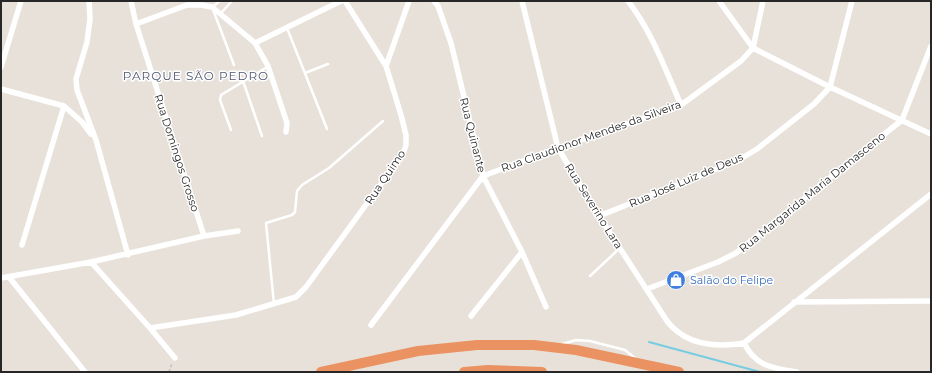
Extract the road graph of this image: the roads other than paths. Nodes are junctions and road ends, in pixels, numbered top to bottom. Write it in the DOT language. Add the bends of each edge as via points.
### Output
graph roads {
  1 [pos="21,1"];
  2 [pos="89,1"];
  3 [pos="131,1"];
  4 [pos="220,1"];
  5 [pos="232,1"];
  6 [pos="341,1"];
  7 [pos="345,1"];
  8 [pos="409,1"];
  9 [pos="434,1"];
  10 [pos="522,1"];
  11 [pos="628,1"];
  12 [pos="719,1"];
  13 [pos="763,1"];
  14 [pos="852,1"];
  15 [pos="212,7"];
  16 [pos="220,13"];
  17 [pos="136,24"];
  18 [pos="286,28"];
  19 [pos="255,43"];
  20 [pos="931,46"];
  21 [pos="753,48"];
  22 [pos="328,64"];
  23 [pos="234,66"];
  24 [pos="268,66"];
  25 [pos="386,66"];
  26 [pos="1,67"];
  27 [pos="305,72"];
  28 [pos="243,82"];
  29 [pos="830,87"];
  30 [pos="1,89"];
  31 [pos="681,105"];
  32 [pos="64,106"];
  33 [pos="902,120"];
  34 [pos="383,121"];
  35 [pos="327,129"];
  36 [pos="231,130"];
  37 [pos="286,132"];
  38 [pos="931,134"];
  39 [pos="262,136"];
  40 [pos="96,140"];
  41 [pos="558,148"];
  42 [pos="483,176"];
  43 [pos="931,194"];
  44 [pos="599,216"];
  45 [pos="238,231"];
  46 [pos="204,236"];
  47 [pos="22,245"];
  48 [pos="620,248"];
  49 [pos="522,252"];
  50 [pos="128,255"];
  51 [pos="92,262"];
  52 [pos="590,276"];
  53 [pos="9,277"];
  54 [pos="1,278"];
  55 [pos="647,289"];
  56 [pos="931,301"];
  57 [pos="794,302"];
  58 [pos="274,304"];
  59 [pos="546,307"];
  60 [pos="472,316"];
  61 [pos="371,325"];
  62 [pos="150,328"];
  63 [pos="744,343"];
  64 [pos="175,358"];
  65 [pos="85,372"];
  66 [pos="321,372"];
  67 [pos="464,372"];
  68 [pos="530,372"];
  69 [pos="542,372"];
  70 [pos="679,372"];
  71 [pos="797,372"];
  1 -- 26 [label="street"];
  2 -- 40 [label="street" via="87,42 76,79 77,90"];
  3 -- 17 [label="street, Rua Domingos Grosso"];
  4 -- 15 [label="lane"];
  5 -- 16 [label="lane"];
  6 -- 18 [label="street"];
  7 -- 25 [label="street, Rua Quimo"];
  8 -- 25 [label="street"];
  9 -- 42 [label="street, Rua Quinante" via="451,43"];
  10 -- 41 [label="street, Rua Severino Lara"];
  11 -- 31 [label="street" via="650,34"];
  12 -- 21 [label="street"];
  13 -- 21 [label="street"];
  14 -- 29 [label="street"];
  15 -- 16 [label="street"];
  15 -- 17 [label="street" via="187,5"];
  15 -- 23 [label="lane"];
  16 -- 19 [label="street"];
  17 -- 46 [label="street, Rua Domingos Grosso"];
  18 -- 19 [label="street"];
  18 -- 27 [label="lane"];
  19 -- 24 [label="street"];
  20 -- 33 [label="street, Rua Margarida Maria Damasceno"];
  21 -- 29 [label="street"];
  21 -- 31 [label="street, Rua Claudionor Mendes da Silveira" via="741,61"];
  22 -- 27 [label="lane"];
  24 -- 28 [label="lane"];
  24 -- 37 [label="street" via="287,124"];
  25 -- 58 [label="street, Rua Quimo" via="406,135 403,154 306,287 296,297"];
  27 -- 35 [label="lane"];
  28 -- 36 [label="lane" via="221,95 220,100"];
  28 -- 39 [label="lane"];
  29 -- 33 [label="street"];
  29 -- 44 [label="street, Rua José Luiz de Deus" via="808,108 738,161"];
  30 -- 32 [label="street"];
  31 -- 41 [label="street, Rua Claudionor Mendes da Silveira"];
  32 -- 40 [label="street" via="82,122"];
  32 -- 47 [label="street"];
  33 -- 38 [label="street"];
  33 -- 55 [label="street, Rua Margarida Maria Damasceno" via="736,253"];
  34 -- 58 [label="lane" via="329,168 296,191 295,212 292,215 266,223"];
  40 -- 50 [label="street"];
  41 -- 42 [label="street, Rua Claudionor Mendes da Silveira"];
  41 -- 44 [label="street, Rua Severino Lara"];
  42 -- 49 [label="street, Rua Quinante"];
  42 -- 61 [label="street"];
  43 -- 57 [label="street"];
  44 -- 48 [label="street, Rua Severino Lara"];
  45 -- 46 [label="street"];
  46 -- 50 [label="street"];
  48 -- 52 [label="lane"];
  48 -- 55 [label="street, Rua Severino Lara"];
  49 -- 59 [label="street, Rua Quinante"];
  49 -- 60 [label="street"];
  50 -- 51 [label="street"];
  51 -- 53 [label="street"];
  51 -- 62 [label="street"];
  53 -- 54 [label="street"];
  53 -- 65 [label="street"];
  55 -- 63 [label="street, Rua Severino Lara" via="667,321 690,339 714,346"];
  56 -- 57 [label="street"];
  57 -- 63 [label="street"];
  58 -- 62 [label="street" via="236,315"];
  62 -- 64 [label="street"];
  63 -- 71 [label="street" via="749,353 759,362 776,369"];
  66 -- 70 [label="highway" via="418,352 477,345 534,345 576,350"];
  67 -- 68 [label="highway"];
  68 -- 69 [label="highway"];
}
